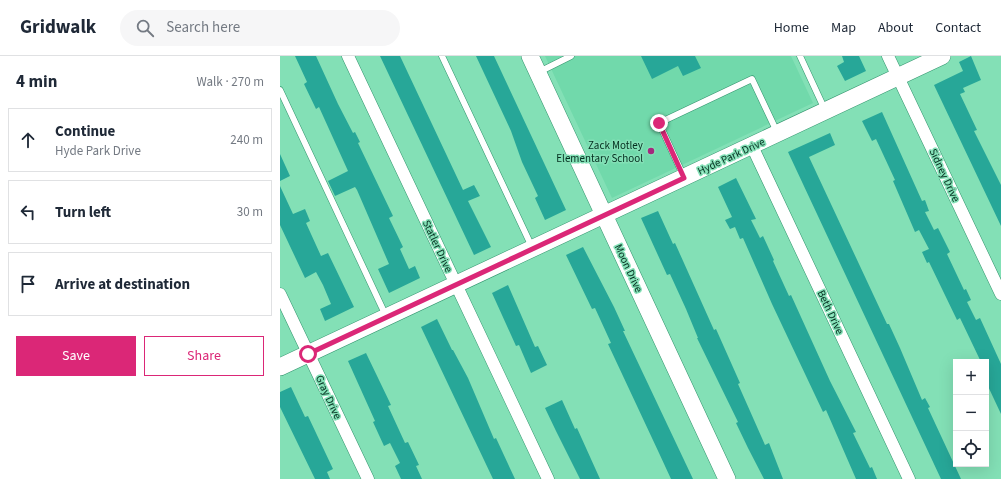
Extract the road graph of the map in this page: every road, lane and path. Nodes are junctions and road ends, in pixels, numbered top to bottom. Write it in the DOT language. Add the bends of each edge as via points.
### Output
graph roads {
  1 [pos="348,56"];
  2 [pos="442,56"];
  3 [pos="530,56"];
  4 [pos="572,56"];
  5 [pos="800,56"];
  6 [pos="888,56"];
  7 [pos="942,56"];
  8 [pos="538,72"];
  9 [pos="898,77"];
  10 [pos="280,90"];
  11 [pos="826,111"];
  12 [pos="778,134"];
  13 [pos="752,146"];
  14 [pos="684,178"];
  15 [pos="604,215"];
  16 [pos="532,249"];
  17 [pos="456,285"];
  18 [pos="280,294"];
  19 [pos="1001,294"];
  20 [pos="387,317"];
  21 [pos="308,354"];
  22 [pos="280,367"];
  23 [pos="368,479"];
  24 [pos="548,479"];
  25 [pos="727,479"];
  26 [pos="910,479"];
  1 -- 17 [label="street, Statler Drive"];
  2 -- 16 [label="lane"];
  3 -- 8 [label="street, Moon Drive"];
  4 -- 8 [label="lane"];
  5 -- 11 [label="lane"];
  6 -- 9 [label="street, Sidney Drive"];
  7 -- 9 [label="street, Hyde Park Drive"];
  8 -- 15 [label="street, Moon Drive"];
  9 -- 11 [label="street, Hyde Park Drive"];
  9 -- 19 [label="street, Sidney Drive"];
  10 -- 20 [label="lane"];
  11 -- 12 [label="street, Hyde Park Drive"];
  12 -- 13 [label="street, Hyde Park Drive"];
  12 -- 14 [label="lane" via="752,79 659,123"];
  13 -- 14 [label="street, Hyde Park Drive"];
  13 -- 26 [label="street, Beth Drive"];
  14 -- 15 [label="street, Hyde Park Drive"];
  15 -- 16 [label="street, Hyde Park Drive"];
  15 -- 25 [label="street, Moon Drive"];
  16 -- 17 [label="street, Hyde Park Drive"];
  17 -- 20 [label="street, Hyde Park Drive"];
  17 -- 24 [label="street, Statler Drive"];
  18 -- 21 [label="street, Gray Drive"];
  20 -- 21 [label="street, Hyde Park Drive"];
  21 -- 22 [label="street, Hyde Park Drive"];
  21 -- 23 [label="street, Gray Drive"];
}
